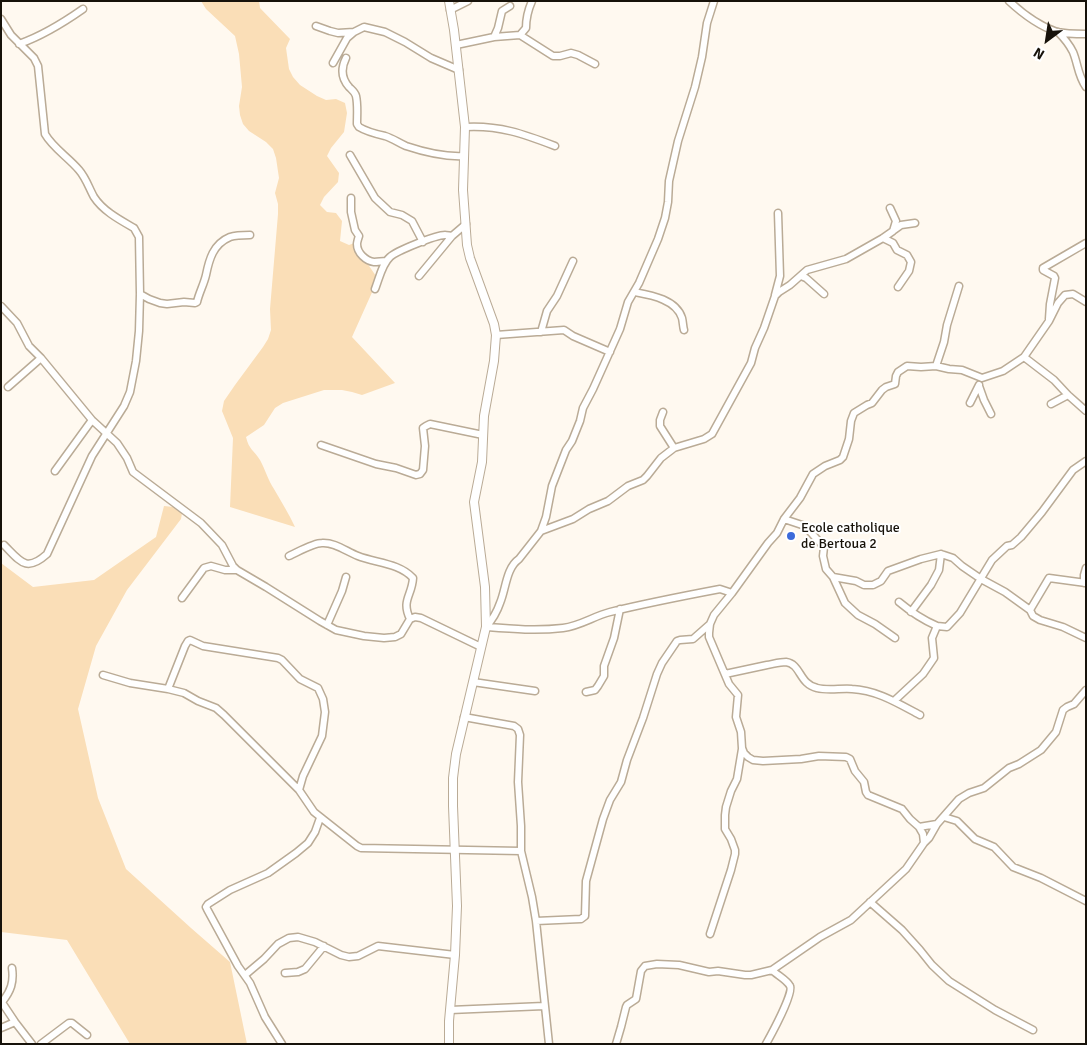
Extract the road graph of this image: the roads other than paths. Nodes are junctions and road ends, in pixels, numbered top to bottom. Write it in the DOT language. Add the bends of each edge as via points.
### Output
graph roads {
  1 [pos="449,1"];
  2 [pos="468,1"];
  3 [pos="532,1"];
  4 [pos="714,1"];
  5 [pos="1009,1"];
  6 [pos="510,6"];
  7 [pos="83,9"];
  8 [pos="450,10"];
  9 [pos="1,19"];
  10 [pos="316,26"];
  11 [pos="354,32"];
  12 [pos="1058,32"];
  13 [pos="1086,34"];
  14 [pos="520,35"];
  15 [pos="494,37"];
  16 [pos="19,44"];
  17 [pos="456,45"];
  18 [pos="346,58"];
  19 [pos="333,63"];
  20 [pos="595,64"];
  21 [pos="459,70"];
  22 [pos="1086,87"];
  23 [pos="465,127"];
  24 [pos="555,146"];
  25 [pos="350,154"];
  26 [pos="464,156"];
  27 [pos="351,198"];
  28 [pos="890,208"];
  29 [pos="778,213"];
  30 [pos="915,223"];
  31 [pos="466,224"];
  32 [pos="893,231"];
  33 [pos="250,235"];
  34 [pos="452,236"];
  35 [pos="883,238"];
  36 [pos="423,242"];
  37 [pos="1086,243"];
  38 [pos="386,261"];
  39 [pos="573,261"];
  40 [pos="419,276"];
  41 [pos="801,276"];
  42 [pos="960,286"];
  43 [pos="898,287"];
  44 [pos="375,289"];
  45 [pos="634,292"];
  46 [pos="140,294"];
  47 [pos="824,294"];
  48 [pos="775,296"];
  49 [pos="1086,302"];
  50 [pos="3,311"];
  51 [pos="1049,321"];
  52 [pos="684,330"];
  53 [pos="542,332"];
  54 [pos="496,335"];
  55 [pos="610,352"];
  56 [pos="1024,357"];
  57 [pos="41,358"];
  58 [pos="936,366"];
  59 [pos="978,377"];
  60 [pos="979,386"];
  61 [pos="8,387"];
  62 [pos="1068,395"];
  63 [pos="970,403"];
  64 [pos="1051,404"];
  65 [pos="1085,409"];
  66 [pos="663,412"];
  67 [pos="991,414"];
  68 [pos="92,420"];
  69 [pos="106,433"];
  70 [pos="483,435"];
  71 [pos="321,445"];
  72 [pos="674,448"];
  73 [pos="1086,461"];
  74 [pos="55,471"];
  75 [pos="784,519"];
  76 [pos="541,531"];
  77 [pos="4,545"];
  78 [pos="942,554"];
  79 [pos="290,556"];
  80 [pos="1086,568"];
  81 [pos="237,570"];
  82 [pos="346,577"];
  83 [pos="833,578"];
  84 [pos="981,579"];
  85 [pos="1085,583"];
  86 [pos="732,593"];
  87 [pos="182,598"];
  88 [pos="899,602"];
  89 [pos="620,609"];
  90 [pos="1030,610"];
  91 [pos="911,612"];
  92 [pos="410,619"];
  93 [pos="710,624"];
  94 [pos="327,626"];
  95 [pos="937,626"];
  96 [pos="486,627"];
  97 [pos="895,638"];
  98 [pos="1086,638"];
  99 [pos="480,647"];
  100 [pos="725,674"];
  101 [pos="103,675"];
  102 [pos="473,682"];
  103 [pos="168,689"];
  104 [pos="1086,690"];
  105 [pos="535,691"];
  106 [pos="586,692"];
  107 [pos="894,701"];
  108 [pos="920,716"];
  109 [pos="464,717"];
  110 [pos="742,748"];
  111 [pos="299,790"];
  112 [pos="944,817"];
  113 [pos="320,818"];
  114 [pos="937,824"];
  115 [pos="919,827"];
  116 [pos="924,843"];
  117 [pos="455,850"];
  118 [pos="521,851"];
  119 [pos="1086,901"];
  120 [pos="870,902"];
  121 [pos="536,921"];
  122 [pos="710,934"];
  123 [pos="324,946"];
  124 [pos="455,955"];
  125 [pos="12,968"];
  126 [pos="772,970"];
  127 [pos="285,973"];
  128 [pos="245,975"];
  129 [pos="2,1001"];
  130 [pos="544,1006"];
  131 [pos="450,1010"];
  132 [pos="15,1022"];
  133 [pos="1,1028"];
  134 [pos="1033,1030"];
  135 [pos="87,1035"];
  136 [pos="32,1044"];
  137 [pos="41,1044"];
  138 [pos="282,1044"];
  139 [pos="449,1044"];
  140 [pos="549,1044"];
  141 [pos="616,1044"];
  142 [pos="766,1044"];
  1 -- 8 [label="street"];
  2 -- 8 [label="street"];
  3 -- 14 [label="street" via="526,28"];
  4 -- 45 [label="street" via="678,141 665,218"];
  5 -- 12 [label="street" via="1022,13"];
  6 -- 15 [label="street" via="502,11"];
  7 -- 16 [label="street"];
  8 -- 17 [label="street"];
  9 -- 16 [label="street"];
  10 -- 11 [label="street" via="330,32"];
  11 -- 19 [label="street"];
  11 -- 21 [label="street" via="364,27 385,32"];
  12 -- 13 [label="street"];
  12 -- 22 [label="street" via="1070,47"];
  14 -- 15 [label="street"];
  14 -- 20 [label="street" via="553,56 571,53"];
  15 -- 17 [label="street"];
  16 -- 46 [label="street" via="38,66 45,134 50,143 80,171 100,205 137,232"];
  17 -- 21 [label="street"];
  18 -- 26 [label="street" via="342,67 343,77 355,93 359,128 413,148"];
  21 -- 23 [label="street"];
  23 -- 24 [label="street" via="501,128"];
  23 -- 26 [label="street"];
  25 -- 36 [label="street" via="375,198 390,212 412,221"];
  26 -- 31 [label="street"];
  27 -- 38 [label="street" via="359,251 370,261"];
  28 -- 32 [label="street" via="896,220"];
  29 -- 48 [label="street" via="780,276"];
  30 -- 32 [label="street" via="900,225"];
  31 -- 34 [label="street"];
  31 -- 54 [label="street" via="470,258"];
  32 -- 35 [label="street"];
  33 -- 46 [label="street" via="230,237 218,245 196,303 160,303"];
  34 -- 36 [label="street" via="446,234"];
  34 -- 40 [label="street"];
  35 -- 41 [label="street" via="846,259 807,270"];
  35 -- 43 [label="street" via="907,255 911,262 910,271"];
  36 -- 38 [label="street" via="404,248"];
  37 -- 51 [label="street" via="1043,268 1055,278"];
  38 -- 44 [label="street"];
  39 -- 53 [label="street" via="547,311"];
  41 -- 47 [label="street"];
  41 -- 48 [label="street"];
  42 -- 58 [label="street"];
  45 -- 52 [label="street" via="667,302 682,317"];
  45 -- 55 [label="street"];
  46 -- 69 [label="street" via="136,361 130,392"];
  48 -- 72 [label="street" via="751,363 717,427 704,439"];
  49 -- 51 [label="street" via="1073,294 1064,295"];
  50 -- 57 [label="street" via="16,323 29,346"];
  51 -- 56 [label="street"];
  53 -- 54 [label="street"];
  53 -- 55 [label="street" via="564,330"];
  54 -- 70 [label="street"];
  55 -- 76 [label="street" via="583,408 552,486"];
  56 -- 59 [label="street" via="1003,371"];
  56 -- 62 [label="street"];
  57 -- 61 [label="street"];
  57 -- 68 [label="street"];
  58 -- 59 [label="street" via="962,370"];
  58 -- 75 [label="street" via="904,367 898,372 895,384 886,387 872,403 854,413 843,457 813,474"];
  59 -- 60 [label="street"];
  60 -- 63 [label="street"];
  60 -- 67 [label="street"];
  62 -- 64 [label="street"];
  62 -- 65 [label="street"];
  66 -- 72 [label="street" via="660,426"];
  68 -- 69 [label="street"];
  68 -- 74 [label="street"];
  69 -- 77 [label="street" via="92,456 47,554 26,564"];
  69 -- 81 [label="street" via="117,443 133,472 201,523 222,545"];
  70 -- 71 [label="street" via="430,424 426,426 423,428 422,470 416,475"];
  70 -- 96 [label="street" via="482,462 474,502 485,587"];
  72 -- 76 [label="street" via="643,480 573,519"];
  73 -- 84 [label="street" via="1073,470 1020,537 992,560"];
  75 -- 83 [label="street" via="805,526 824,547 826,569"];
  75 -- 86 [label="street"];
  76 -- 96 [label="street" via="511,567 500,603"];
  78 -- 83 [label="street" via="888,571 881,581 873,585"];
  78 -- 84 [label="street" via="953,558"];
  78 -- 91 [label="street" via="939,570 931,585"];
  79 -- 92 [label="street" via="319,543 329,543 398,568 412,578 406,604"];
  80 -- 85 [label="street"];
  81 -- 87 [label="street" via="204,568"];
  81 -- 94 [label="street"];
  82 -- 94 [label="street"];
  83 -- 97 [label="street" via="845,602 858,615"];
  84 -- 90 [label="street"];
  84 -- 95 [label="street" via="960,613 947,627"];
  85 -- 90 [label="street" via="1049,578"];
  86 -- 89 [label="street" via="720,589"];
  86 -- 93 [label="street"];
  88 -- 91 [label="street"];
  89 -- 96 [label="street" via="564,628 520,630"];
  89 -- 106 [label="street" via="604,676 594,690"];
  90 -- 98 [label="street" via="1040,620"];
  91 -- 95 [label="street"];
  92 -- 94 [label="street" via="401,634 384,638"];
  92 -- 99 [label="street" via="421,618"];
  93 -- 100 [label="street" via="709,637"];
  93 -- 121 [label="street" via="693,639 677,642 657,674 621,782 603,819 586,881 585,916 581,919"];
  95 -- 107 [label="street" via="932,638 934,658 923,674"];
  96 -- 99 [label="street"];
  99 -- 102 [label="street"];
  100 -- 107 [label="street" via="786,662 796,668 803,680 817,688 868,690"];
  100 -- 110 [label="street" via="738,695 735,713 742,732"];
  101 -- 103 [label="street"];
  102 -- 105 [label="street"];
  102 -- 109 [label="street"];
  103 -- 111 [label="street" via="216,708"];
  103 -- 111 [label="street" via="190,640 203,646 282,660 300,679 318,688 325,712 322,736"];
  104 -- 112 [label="street" via="1074,704 1063,710 1056,732 1041,750 1004,771 984,788 959,799"];
  107 -- 108 [label="street"];
  109 -- 117 [label="street" via="453,778"];
  109 -- 118 [label="street" via="518,729"];
  110 -- 115 [label="street" via="748,758 763,761 846,757 864,782 868,795 902,809"];
  110 -- 122 [label="street" via="737,779 725,815 725,829 735,854"];
  111 -- 113 [label="street"];
  112 -- 114 [label="street"];
  112 -- 119 [label="street" via="957,821 975,840 994,847 1013,867"];
  113 -- 117 [label="street" via="361,848"];
  113 -- 128 [label="street" via="308,843 296,853 268,873 230,890 206,907"];
  114 -- 115 [label="street"];
  114 -- 116 [label="street"];
  115 -- 116 [label="street"];
  116 -- 120 [label="street" via="906,869"];
  117 -- 118 [label="street"];
  117 -- 124 [label="street"];
  118 -- 121 [label="street"];
  120 -- 126 [label="street" via="849,922 820,937"];
  120 -- 134 [label="street" via="902,930 949,981"];
  121 -- 130 [label="street"];
  123 -- 124 [label="street" via="350,957 378,946"];
  123 -- 127 [label="street" via="305,969"];
  123 -- 128 [label="street" via="298,937 289,938"];
  124 -- 131 [label="street"];
  125 -- 129 [label="street" via="11,988"];
  126 -- 141 [label="street" via="745,975 708,972 679,965 645,966 641,971 636,1000 626,1007"];
  126 -- 142 [label="street" via="791,989"];
  128 -- 138 [label="street"];
  129 -- 132 [label="street"];
  130 -- 131 [label="street"];
  130 -- 140 [label="street"];
  131 -- 139 [label="street"];
  132 -- 133 [label="street"];
  132 -- 136 [label="street"];
  135 -- 137 [label="street" via="72,1022"];
}
